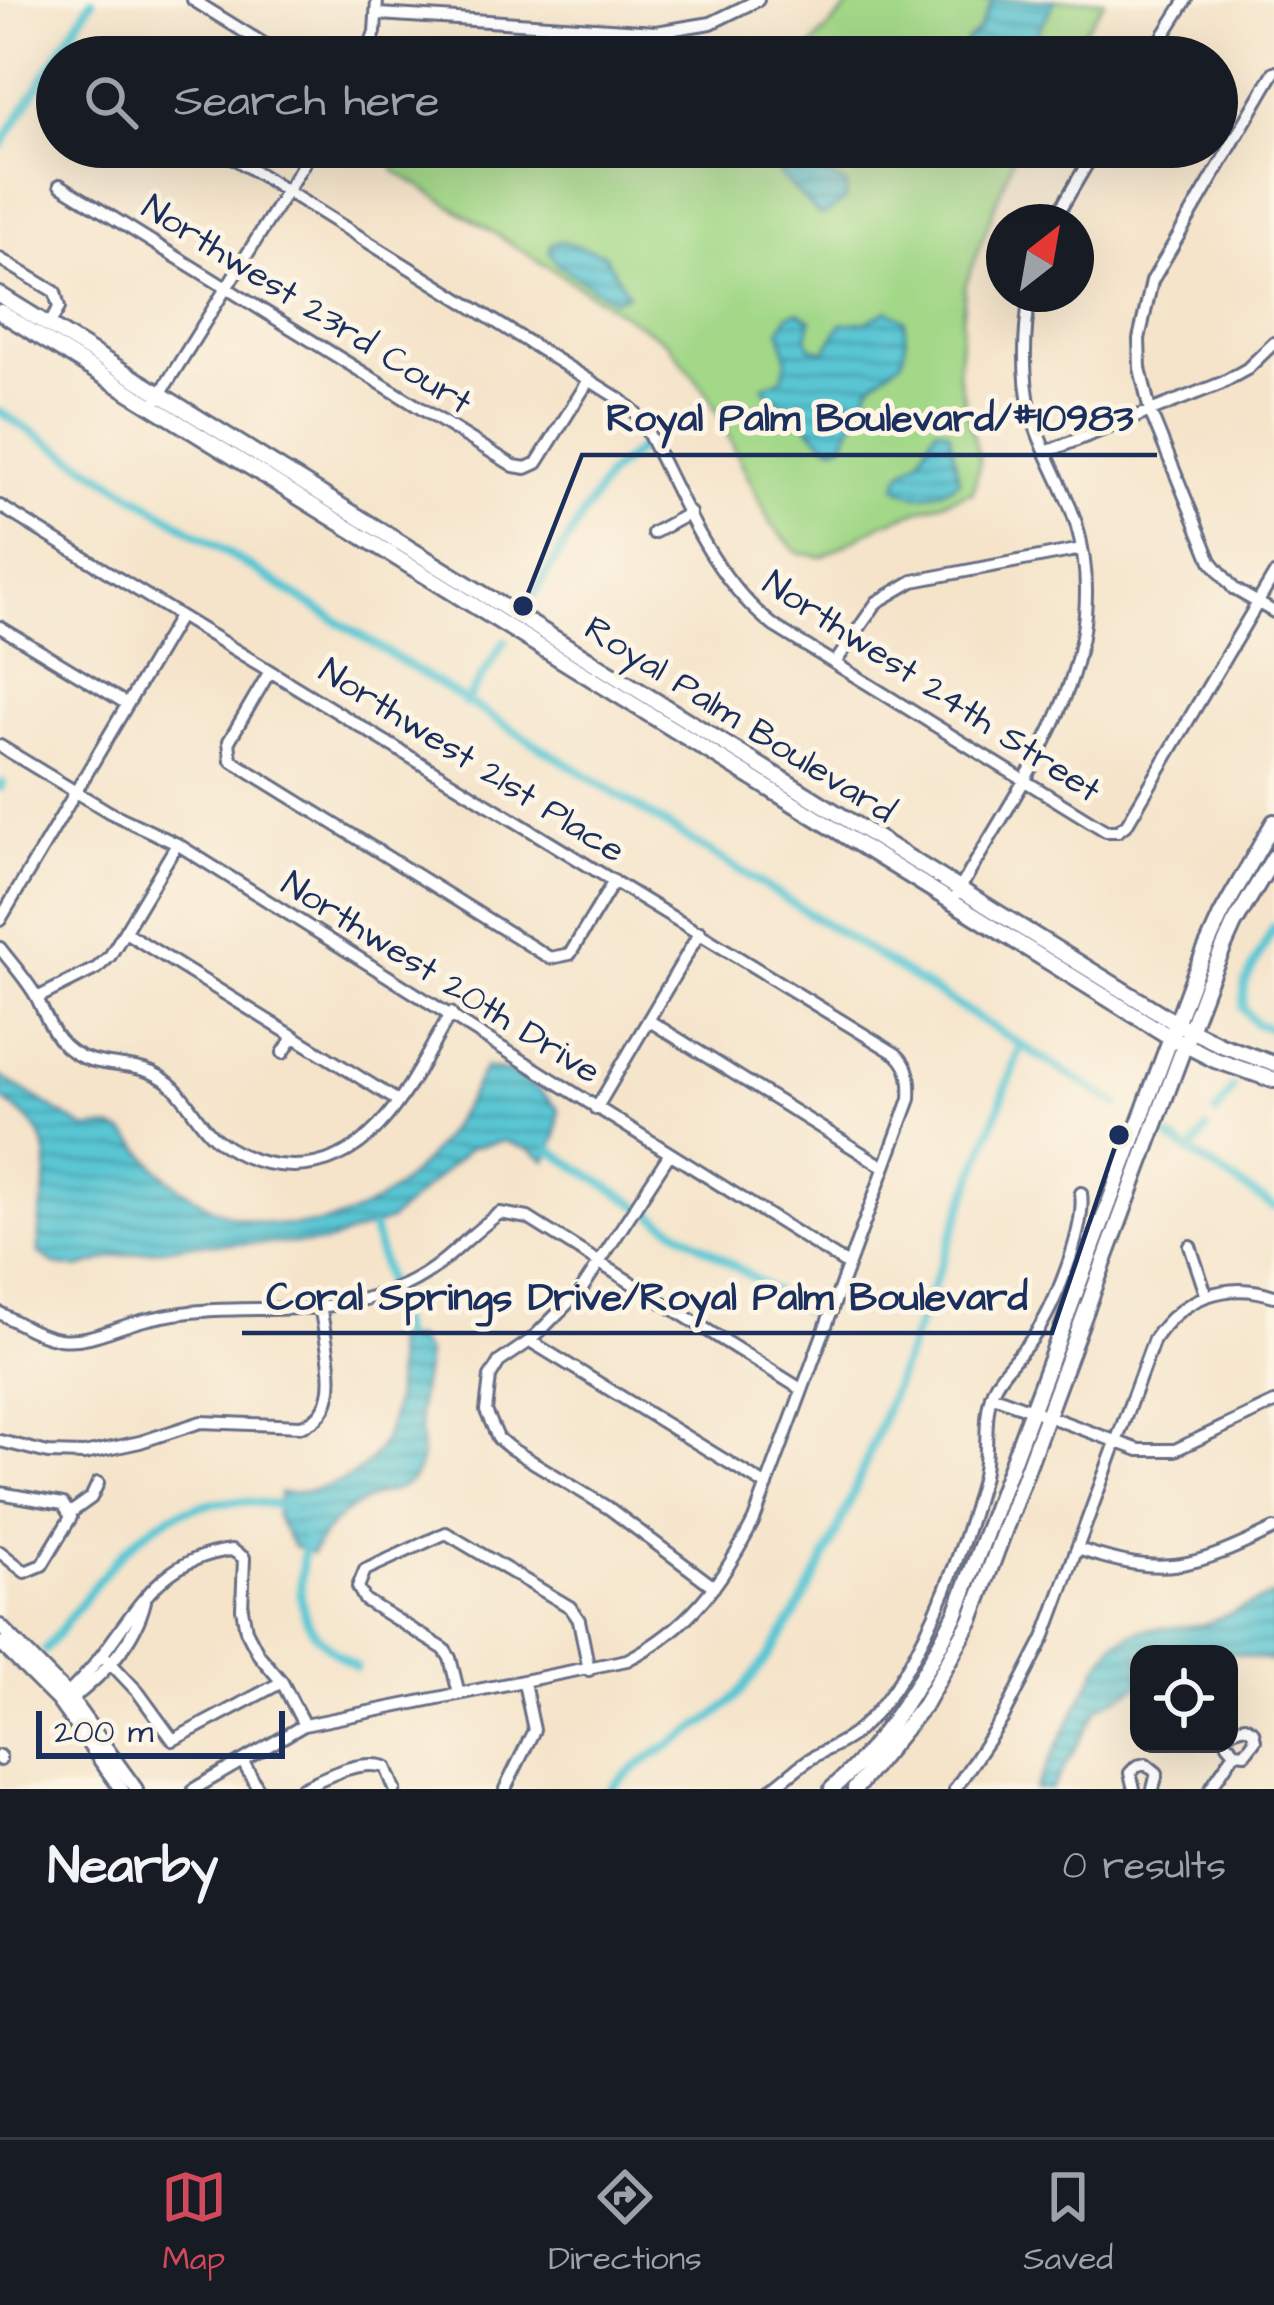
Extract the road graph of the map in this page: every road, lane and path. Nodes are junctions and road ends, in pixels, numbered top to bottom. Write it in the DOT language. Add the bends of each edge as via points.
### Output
graph roads {
  1 [pos="194,0"];
  2 [pos="758,0"];
  3 [pos="1186,0"];
  4 [pos="378,7"];
  5 [pos="251,36"];
  6 [pos="1163,36"];
  7 [pos="1274,72"];
  8 [pos="1238,134"];
  9 [pos="250,168"];
  10 [pos="301,168"];
  11 [pos="1085,168"];
  12 [pos="1218,168"];
  13 [pos="60,185"];
  14 [pos="287,190"];
  15 [pos="1064,204"];
  16 [pos="0,259"];
  17 [pos="226,287"];
  18 [pos="0,295"];
  19 [pos="0,312"];
  20 [pos="1027,312"];
  21 [pos="50,325"];
  22 [pos="1274,343"];
  23 [pos="589,380"];
  24 [pos="156,400"];
  25 [pos="1150,411"];
  26 [pos="1046,452"];
  27 [pos="0,506"];
  28 [pos="690,513"];
  29 [pos="652,532"];
  30 [pos="1082,549"];
  31 [pos="1274,574"];
  32 [pos="1258,602"];
  33 [pos="1274,612"];
  34 [pos="179,617"];
  35 [pos="0,627"];
  36 [pos="835,663"];
  37 [pos="270,671"];
  38 [pos="127,704"];
  39 [pos="0,746"];
  40 [pos="1022,779"];
  41 [pos="76,792"];
  42 [pos="1274,822"];
  43 [pos="178,844"];
  44 [pos="1274,857"];
  45 [pos="614,881"];
  46 [pos="956,896"];
  47 [pos="0,920"];
  48 [pos="125,932"];
  49 [pos="700,932"];
  50 [pos="0,947"];
  51 [pos="37,998"];
  52 [pos="451,1013"];
  53 [pos="648,1020"];
  54 [pos="1180,1034"];
  55 [pos="294,1036"];
  56 [pos="283,1053"];
  57 [pos="1274,1064"];
  58 [pos="1274,1080"];
  59 [pos="398,1101"];
  60 [pos="596,1109"];
  61 [pos="668,1155"];
  62 [pos="884,1167"];
  63 [pos="1082,1192"];
  64 [pos="1190,1246"];
  65 [pos="600,1263"];
  66 [pos="848,1265"];
  67 [pos="1206,1294"];
  68 [pos="1274,1296"];
  69 [pos="321,1310"];
  70 [pos="0,1312"];
  71 [pos="530,1341"];
  72 [pos="801,1389"];
  73 [pos="992,1395"];
  74 [pos="1274,1402"];
  75 [pos="1031,1410"];
  76 [pos="1047,1416"];
  77 [pos="0,1441"];
  78 [pos="1117,1442"];
  79 [pos="98,1483"];
  80 [pos="766,1486"];
  81 [pos="0,1493"];
  82 [pos="70,1513"];
  83 [pos="1274,1529"];
  84 [pos="1078,1550"];
  85 [pos="0,1552"];
  86 [pos="714,1587"];
  87 [pos="0,1626"];
  88 [pos="0,1642"];
  89 [pos="108,1660"];
  90 [pos="590,1670"];
  91 [pos="282,1682"];
  92 [pos="524,1683"];
  93 [pos="459,1694"];
  94 [pos="69,1697"];
  95 [pos="310,1724"];
  96 [pos="1238,1726"];
  97 [pos="1238,1749"];
  98 [pos="1229,1753"];
  99 [pos="243,1762"];
  100 [pos="309,1787"];
  101 [pos="776,1788"];
  102 [pos="1156,1788"];
  103 [pos="122,1789"];
  104 [pos="136,1789"];
  105 [pos="194,1789"];
  106 [pos="259,1789"];
  107 [pos="395,1789"];
  108 [pos="505,1789"];
  109 [pos="832,1789"];
  110 [pos="855,1789"];
  111 [pos="955,1789"];
  112 [pos="1134,1789"];
  113 [pos="1210,1789"];
  1 -- 5 [label="street"];
  2 -- 4 [label="street" via="711,23 656,32"];
  3 -- 6 [label="street"];
  7 -- 8 [label="street"];
  9 -- 14 [label="street, Northwest 24th Street"];
  10 -- 14 [label="street"];
  11 -- 15 [label="street"];
  12 -- 25 [label="street" via="1152,281 1138,339"];
  13 -- 17 [label="street, Northwest 23rd Court"];
  14 -- 17 [label="street"];
  14 -- 23 [label="street, Northwest 24th Street"];
  16 -- 21 [label="street" via="55,292 59,308"];
  17 -- 23 [label="street, Northwest 23rd Court" via="514,466 537,463"];
  17 -- 24 [label="street"];
  18 -- 21 [label="main road, Royal Palm Boulevard"];
  19 -- 24 [label="main road, Royal Palm Boulevard"];
  20 -- 26 [label="street" via="1025,370"];
  21 -- 24 [label="main road, Royal Palm Boulevard"];
  22 -- 25 [label="street" via="1222,383"];
  23 -- 28 [label="street, Northwest 24th Street" via="635,412"];
  24 -- 46 [label="main road, Royal Palm Boulevard"];
  25 -- 26 [label="street"];
  25 -- 32 [label="street" via="1211,561"];
  26 -- 30 [label="street"];
  27 -- 34 [label="street, Northwest 21st Place"];
  28 -- 29 [label="street"];
  28 -- 36 [label="street, Northwest 24th Street" via="749,607"];
  30 -- 36 [label="street" via="913,581 877,602"];
  30 -- 40 [label="street" via="1086,611 1075,678"];
  31 -- 32 [label="street"];
  32 -- 33 [label="street"];
  32 -- 40 [label="street, Northwest 24th Street" via="1118,831"];
  34 -- 37 [label="street, Northwest 21st Place"];
  34 -- 38 [label="street"];
  35 -- 38 [label="street"];
  36 -- 40 [label="street, Northwest 24th Street"];
  37 -- 45 [label="street, Northwest 21st Place"];
  37 -- 45 [label="street" via="229,741 231,760 550,958 570,954"];
  38 -- 41 [label="street"];
  39 -- 41 [label="street, Northwest 20th Drive"];
  40 -- 46 [label="street"];
  41 -- 43 [label="street, Northwest 20th Drive"];
  41 -- 47 [label="street"];
  42 -- 54 [label="main road" via="1221,914"];
  43 -- 48 [label="street"];
  43 -- 52 [label="street, Northwest 20th Drive"];
  44 -- 54 [label="main road"];
  45 -- 49 [label="street, Northwest 21st Place"];
  46 -- 54 [label="main road, Royal Palm Boulevard"];
  48 -- 51 [label="street" via="97,968"];
  48 -- 55 [label="street"];
  49 -- 53 [label="street"];
  49 -- 62 [label="street, Northwest 21st Place" via="896,1054 908,1071 910,1099"];
  50 -- 51 [label="street"];
  51 -- 59 [label="street" via="58,1040 89,1060 156,1074 214,1137 278,1166 347,1153"];
  52 -- 59 [label="street"];
  52 -- 60 [label="street, Northwest 20th Drive"];
  53 -- 60 [label="street"];
  53 -- 62 [label="street"];
  54 -- 57 [label="main road, Royal Palm Boulevard"];
  54 -- 58 [label="main road, Royal Palm Boulevard"];
  54 -- 75 [label="main road"];
  54 -- 76 [label="main road"];
  55 -- 56 [label="street"];
  55 -- 59 [label="street"];
  60 -- 61 [label="street, Northwest 20th Drive"];
  61 -- 65 [label="street"];
  61 -- 66 [label="street, Northwest 20th Drive"];
  62 -- 66 [label="street"];
  63 -- 73 [label="street" via="1084,1210 1045,1318"];
  64 -- 67 [label="street"];
  65 -- 69 [label="street" via="528,1218 500,1213 402,1287"];
  65 -- 71 [label="street"];
  65 -- 72 [label="street"];
  66 -- 72 [label="street"];
  67 -- 68 [label="street"];
  67 -- 78 [label="street" via="1154,1339"];
  69 -- 70 [label="street" via="208,1308 61,1340"];
  69 -- 77 [label="street" via="331,1392 321,1417 302,1426 201,1422 84,1454"];
  71 -- 80 [label="street"];
  71 -- 86 [label="street" via="490,1377 490,1426 510,1448"];
  72 -- 80 [label="street"];
  73 -- 75 [label="street"];
  73 -- 101 [label="street" via="976,1504 905,1668 858,1731"];
  74 -- 78 [label="street" via="1175,1450"];
  75 -- 76 [label="street"];
  75 -- 109 [label="main road" via="934,1656 881,1737"];
  76 -- 78 [label="street"];
  76 -- 110 [label="main road" via="949,1665"];
  78 -- 84 [label="street"];
  79 -- 82 [label="street"];
  80 -- 86 [label="street"];
  81 -- 82 [label="street" via="63,1504"];
  82 -- 85 [label="street" via="34,1570"];
  83 -- 84 [label="street" via="1188,1565 1153,1568"];
  84 -- 111 [label="street" via="1026,1678"];
  86 -- 90 [label="street" via="662,1642"];
  87 -- 94 [label="street"];
  88 -- 103 [label="street" via="58,1701"];
  89 -- 91 [label="street" via="173,1740"];
  89 -- 91 [label="street" via="170,1570 203,1553 238,1552 246,1630"];
  89 -- 94 [label="street"];
  90 -- 92 [label="street"];
  90 -- 93 [label="street" via="570,1607 446,1533 365,1570 358,1587 365,1600 445,1649"];
  91 -- 95 [label="street"];
  92 -- 93 [label="street"];
  92 -- 108 [label="street" via="534,1730"];
  93 -- 95 [label="street"];
  94 -- 104 [label="street"];
  95 -- 99 [label="street"];
  96 -- 97 [label="street" via="1255,1735 1249,1751"];
  98 -- 113 [label="street"];
  99 -- 105 [label="street"];
  99 -- 106 [label="street"];
  100 -- 107 [label="street" via="374,1763 386,1767"];
  102 -- 112 [label="street" via="1157,1773 1141,1764 1130,1773"];
}
